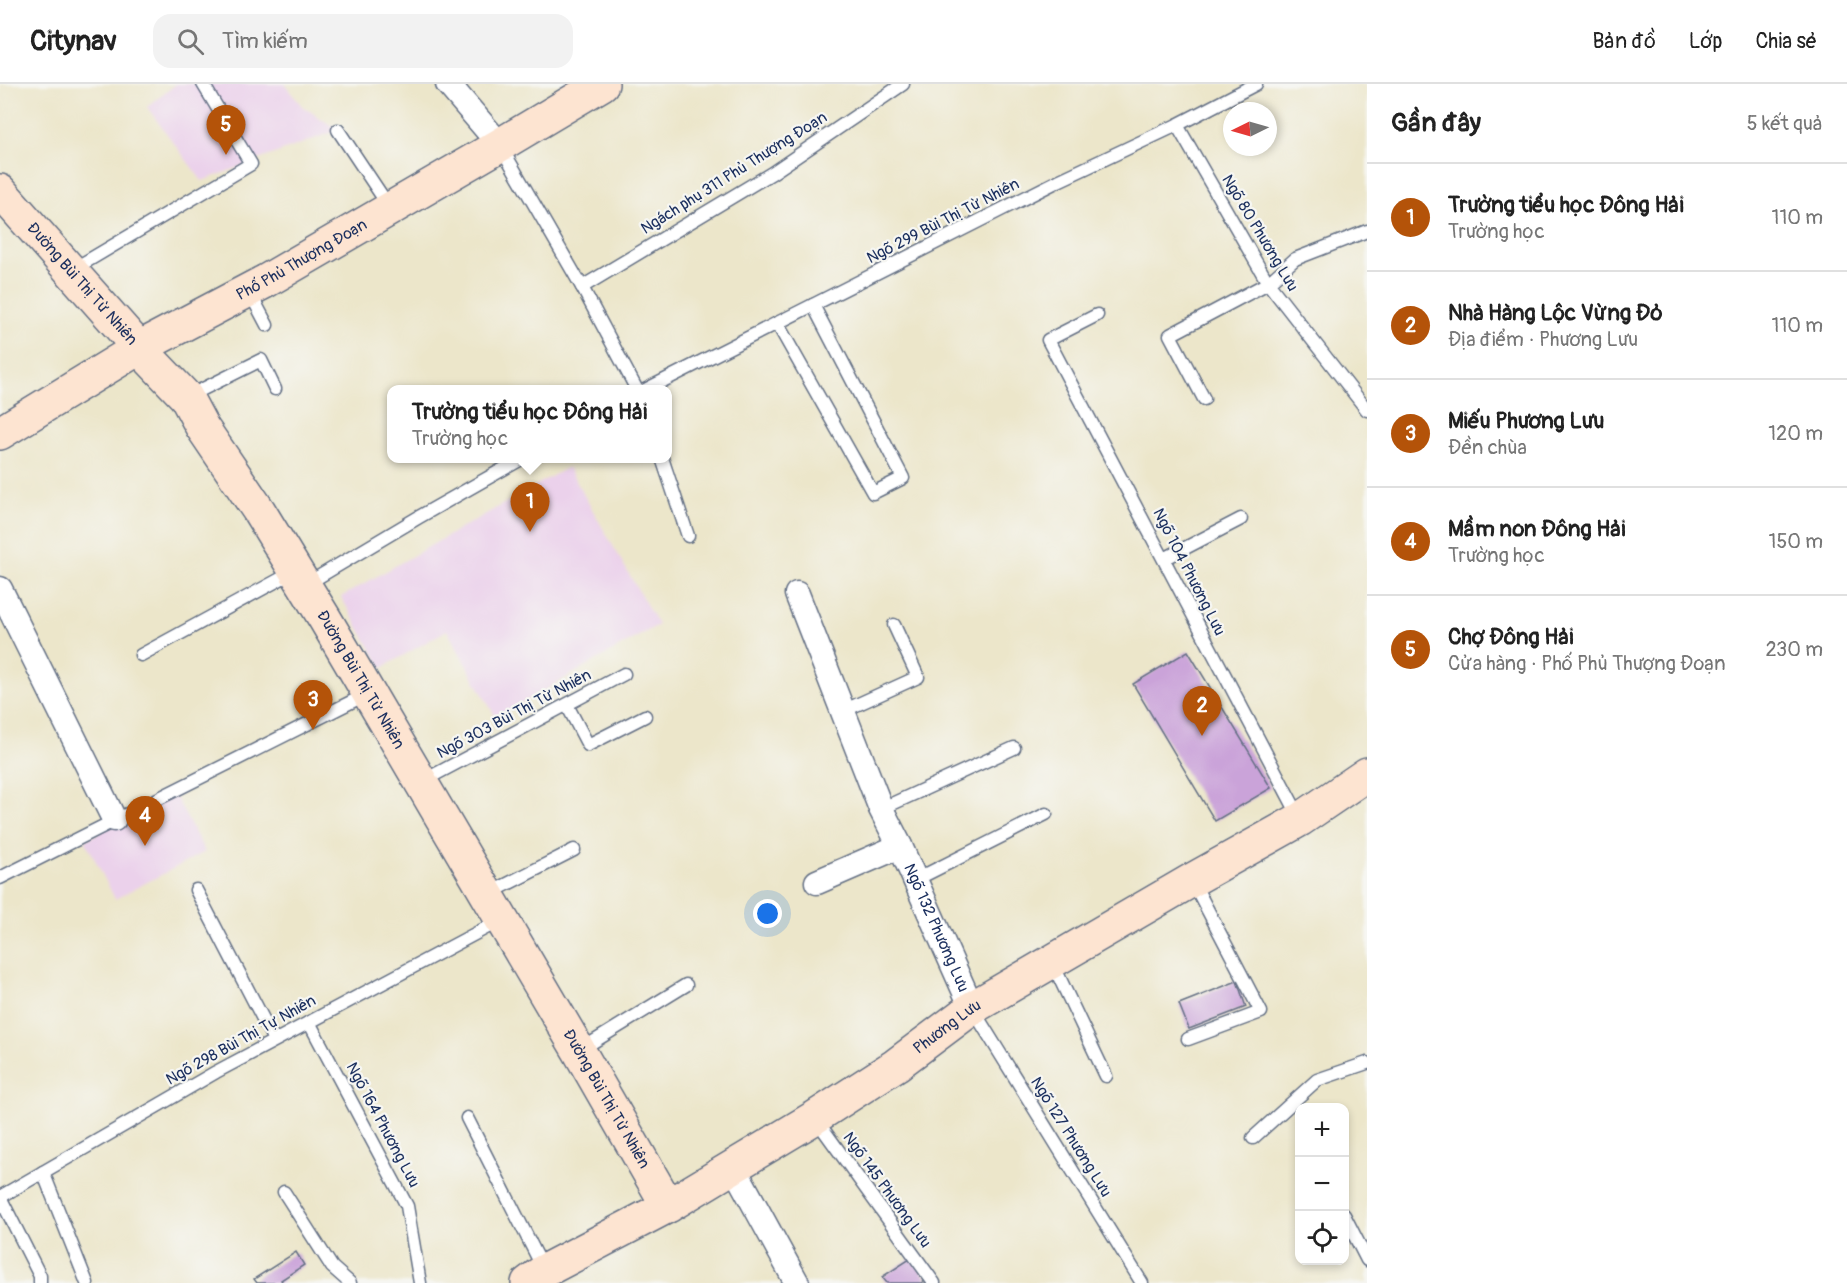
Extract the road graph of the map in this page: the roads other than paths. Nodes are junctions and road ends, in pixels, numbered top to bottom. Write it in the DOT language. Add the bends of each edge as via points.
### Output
graph roads {
  1 [pos="203,84"];
  2 [pos="448,84"];
  3 [pos="602,84"];
  4 [pos="903,84"];
  5 [pos="1256,84"];
  6 [pos="1177,125"];
  7 [pos="338,130"];
  8 [pos="500,145"];
  9 [pos="0,191"];
  10 [pos="391,209"];
  11 [pos="1367,231"];
  12 [pos="70,270"];
  13 [pos="1268,283"];
  14 [pos="582,287"];
  15 [pos="249,291"];
  16 [pos="813,305"];
  17 [pos="1097,315"];
  18 [pos="777,323"];
  19 [pos="267,325"];
  20 [pos="140,348"];
  21 [pos="634,385"];
  22 [pos="655,385"];
  23 [pos="275,389"];
  24 [pos="186,397"];
  25 [pos="1204,399"];
  26 [pos="1367,410"];
  27 [pos="0,433"];
  28 [pos="516,463"];
  29 [pos="663,463"];
  30 [pos="1241,519"];
  31 [pos="688,536"];
  32 [pos="1164,559"];
  33 [pos="299,579"];
  34 [pos="0,589"];
  35 [pos="797,594"];
  36 [pos="894,625"];
  37 [pos="141,655"];
  38 [pos="624,674"];
  39 [pos="368,694"];
  40 [pos="567,705"];
  41 [pos="843,711"];
  42 [pos="645,716"];
  43 [pos="1014,748"];
  44 [pos="1367,774"];
  45 [pos="420,783"];
  46 [pos="881,809"];
  47 [pos="1046,813"];
  48 [pos="114,819"];
  49 [pos="1301,819"];
  50 [pos="900,846"];
  51 [pos="574,850"];
  52 [pos="0,878"];
  53 [pos="915,880"];
  54 [pos="1192,880"];
  55 [pos="817,882"];
  56 [pos="196,890"];
  57 [pos="494,907"];
  58 [pos="1051,961"];
  59 [pos="686,985"];
  60 [pos="972,1008"];
  61 [pos="309,1022"];
  62 [pos="1188,1039"];
  63 [pos="274,1040"];
  64 [pos="579,1050"];
  65 [pos="1367,1063"];
  66 [pos="1106,1076"];
  67 [pos="467,1118"];
  68 [pos="814,1118"];
  69 [pos="1252,1138"];
  70 [pos="734,1166"];
  71 [pos="44,1172"];
  72 [pos="284,1192"];
  73 [pos="0,1197"];
  74 [pos="668,1206"];
  75 [pos="1349,1225"];
  76 [pos="1367,1260"];
  77 [pos="536,1277"];
  78 [pos="40,1283"];
  79 [pos="87,1283"];
  80 [pos="350,1283"];
  81 [pos="420,1283"];
  82 [pos="797,1283"];
  83 [pos="934,1283"];
  84 [pos="1142,1283"];
  1 -- 12 [label="lane" via="251,164"];
  2 -- 8 [label="street"];
  3 -- 8 [label="street, Phố Phủ Thượng Đoạn"];
  4 -- 14 [label="lane, Ngách phụ 311 Phủ Thượng Đoạn" via="772,173"];
  5 -- 6 [label="lane, Ngõ 299 Bùi Thị Từ Nhiên"];
  6 -- 13 [label="lane, Ngõ 80 Phương Lưu"];
  6 -- 16 [label="lane, Ngõ 299 Bùi Thị Từ Nhiên"];
  7 -- 10 [label="lane"];
  8 -- 10 [label="street, Phố Phủ Thượng Đoạn"];
  8 -- 14 [label="lane"];
  9 -- 12 [label="street, Đường Bùi Thị Từ Nhiên"];
  10 -- 15 [label="street, Phố Phủ Thượng Đoạn"];
  11 -- 13 [label="lane" via="1295,259"];
  12 -- 20 [label="street, Đường Bùi Thị Từ Nhiên"];
  13 -- 25 [label="lane" via="1170,335"];
  13 -- 26 [label="lane, Ngõ 80 Phương Lưu"];
  14 -- 21 [label="lane"];
  15 -- 19 [label="lane"];
  15 -- 20 [label="street, Phố Phủ Thượng Đoạn"];
  16 -- 18 [label="lane, Ngõ 299 Bùi Thị Từ Nhiên"];
  16 -- 18 [label="lane" via="903,478 873,493"];
  17 -- 32 [label="lane, Ngõ 104 Phương Lưu" via="1048,340"];
  18 -- 22 [label="lane, Ngõ 299 Bùi Thị Từ Nhiên"];
  20 -- 24 [label="street, Đường Bùi Thị Từ Nhiên"];
  20 -- 27 [label="street, Phố Phủ Thượng Đoạn"];
  23 -- 24 [label="lane" via="261,360"];
  24 -- 33 [label="street, Đường Bùi Thị Từ Nhiên"];
  28 -- 33 [label="lane"];
  29 -- 31 [label="lane"];
  30 -- 32 [label="lane"];
  32 -- 49 [label="lane, Ngõ 104 Phương Lưu"];
  33 -- 37 [label="lane"];
  33 -- 39 [label="street, Đường Bùi Thị Từ Nhiên"];
  34 -- 48 [label="street"];
  35 -- 41 [label="street, Ngõ 132 Phương Lưu"];
  36 -- 41 [label="lane" via="918,677"];
  38 -- 40 [label="lane, Ngõ 303 Bùi Thị Từ Nhiên"];
  39 -- 45 [label="street, Đường Bùi Thị Từ Nhiên"];
  39 -- 48 [label="lane"];
  40 -- 42 [label="lane" via="588,745"];
  40 -- 45 [label="lane, Ngõ 303 Bùi Thị Từ Nhiên"];
  41 -- 46 [label="street, Ngõ 132 Phương Lưu"];
  43 -- 46 [label="lane"];
  44 -- 49 [label="street, Phương Lưu"];
  45 -- 57 [label="street, Đường Bùi Thị Từ Nhiên"];
  46 -- 50 [label="street, Ngõ 132 Phương Lưu"];
  47 -- 53 [label="lane"];
  48 -- 52 [label="lane"];
  49 -- 54 [label="street, Phương Lưu"];
  50 -- 53 [label="street, Ngõ 132 Phương Lưu"];
  50 -- 55 [label="street"];
  51 -- 57 [label="lane, Ngõ 298 Bùi Thị Tự Nhiên"];
  53 -- 60 [label="street, Ngõ 132 Phương Lưu"];
  54 -- 58 [label="street, Phương Lưu"];
  54 -- 62 [label="lane" via="1261,1012"];
  56 -- 63 [label="lane"];
  57 -- 61 [label="lane, Ngõ 298 Bùi Thị Tự Nhiên"];
  57 -- 64 [label="street, Đường Bùi Thị Từ Nhiên"];
  58 -- 60 [label="street, Phương Lưu"];
  58 -- 66 [label="lane"];
  59 -- 64 [label="lane"];
  60 -- 68 [label="street, Phương Lưu" via="896,1065"];
  60 -- 84 [label="lane, Ngõ 127 Phương Lưu"];
  61 -- 63 [label="lane, Ngõ 298 Bùi Thị Tự Nhiên"];
  61 -- 81 [label="lane, Ngõ 164 Phương Lưu" via="407,1206"];
  63 -- 71 [label="lane, Ngõ 298 Bùi Thị Tự Nhiên"];
  64 -- 74 [label="street, Đường Bùi Thị Từ Nhiên"];
  65 -- 69 [label="lane" via="1317,1080"];
  67 -- 77 [label="lane"];
  68 -- 70 [label="street, Phương Lưu"];
  68 -- 83 [label="lane, Ngõ 145 Phương Lưu"];
  70 -- 74 [label="street, Phương Lưu"];
  70 -- 82 [label="street"];
  71 -- 73 [label="lane, Ngõ 298 Bùi Thị Tự Nhiên"];
  71 -- 79 [label="lane"];
  72 -- 80 [label="lane" via="332,1268"];
  73 -- 78 [label="lane"];
  74 -- 77 [label="street, Phương Lưu"];
  75 -- 76 [label="lane"];
}
